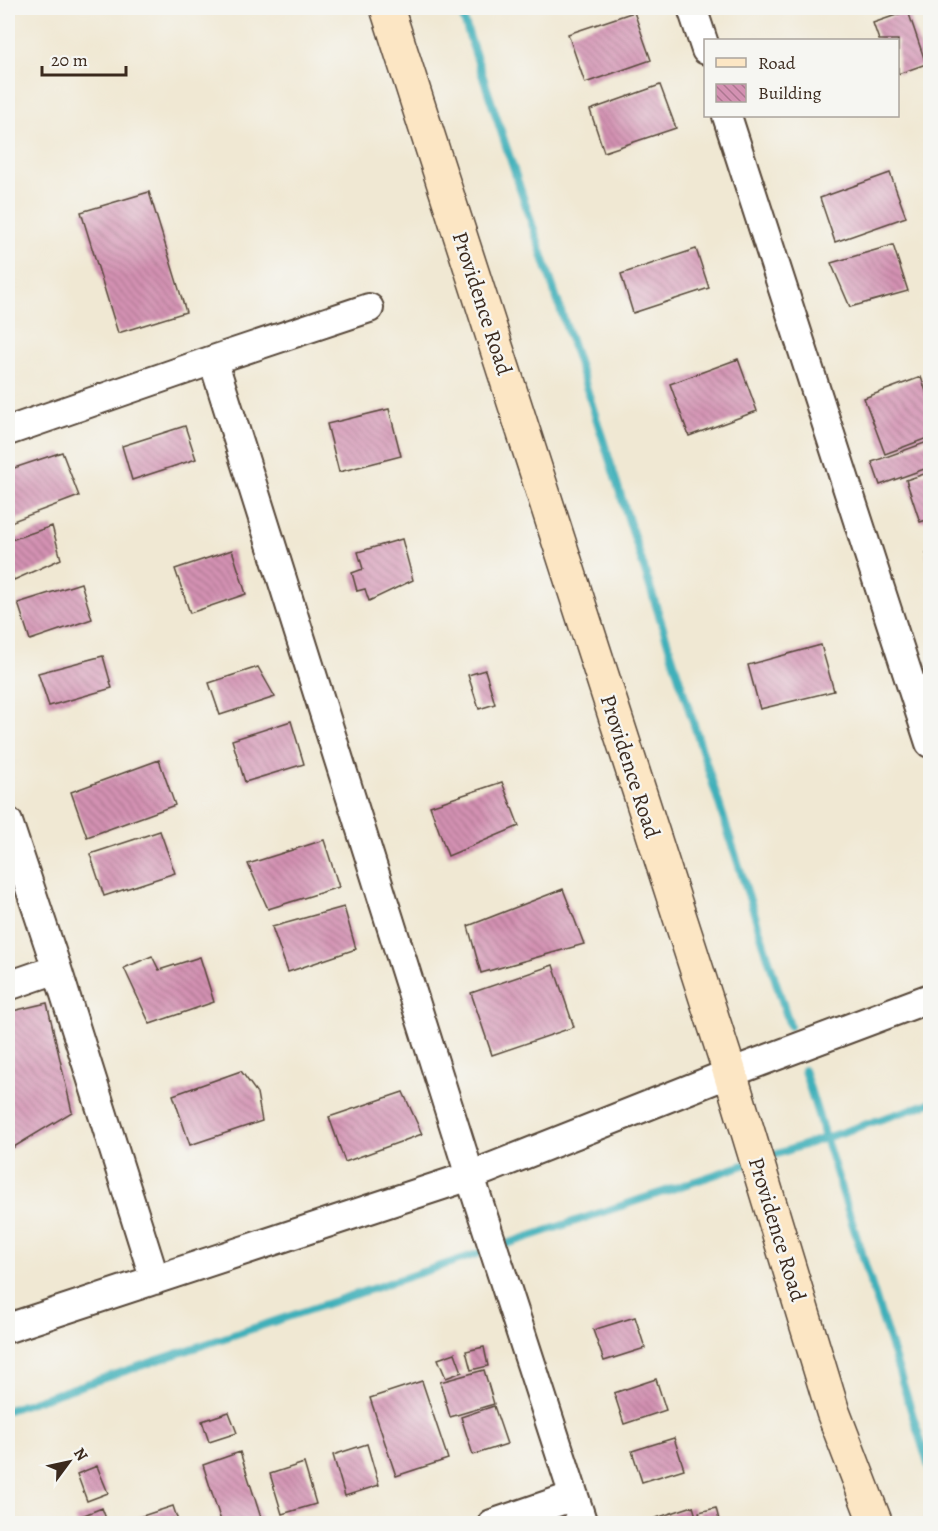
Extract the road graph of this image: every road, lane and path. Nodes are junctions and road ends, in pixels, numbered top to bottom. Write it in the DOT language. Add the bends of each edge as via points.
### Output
graph roads {
  1 [pos="387,8"];
  2 [pos="692,8"];
  3 [pos="704,47"];
  4 [pos="727,117"];
  5 [pos="369,308"];
  6 [pos="213,360"];
  7 [pos="8,431"];
  8 [pos="930,743"];
  9 [pos="8,822"];
  10 [pos="57,969"];
  11 [pos="8,986"];
  12 [pos="930,998"];
  13 [pos="730,1073"];
  14 [pos="470,1176"];
  15 [pos="155,1280"];
  16 [pos="8,1328"];
  17 [pos="574,1496"];
  18 [pos="492,1524"];
  19 [pos="583,1524"];
  20 [pos="876,1524"];
  1 -- 13 [label="street, Providence Road"];
  2 -- 3 [label="street"];
  4 -- 8 [label="street"];
  5 -- 6 [label="street"];
  6 -- 7 [label="street"];
  6 -- 14 [label="street"];
  9 -- 10 [label="street"];
  10 -- 11 [label="street"];
  10 -- 15 [label="street"];
  12 -- 13 [label="street"];
  13 -- 14 [label="street"];
  13 -- 20 [label="street, Providence Road" via="833,1412"];
  14 -- 15 [label="street"];
  14 -- 17 [label="street"];
  15 -- 16 [label="street"];
  17 -- 18 [label="street"];
  17 -- 19 [label="street"];
}
